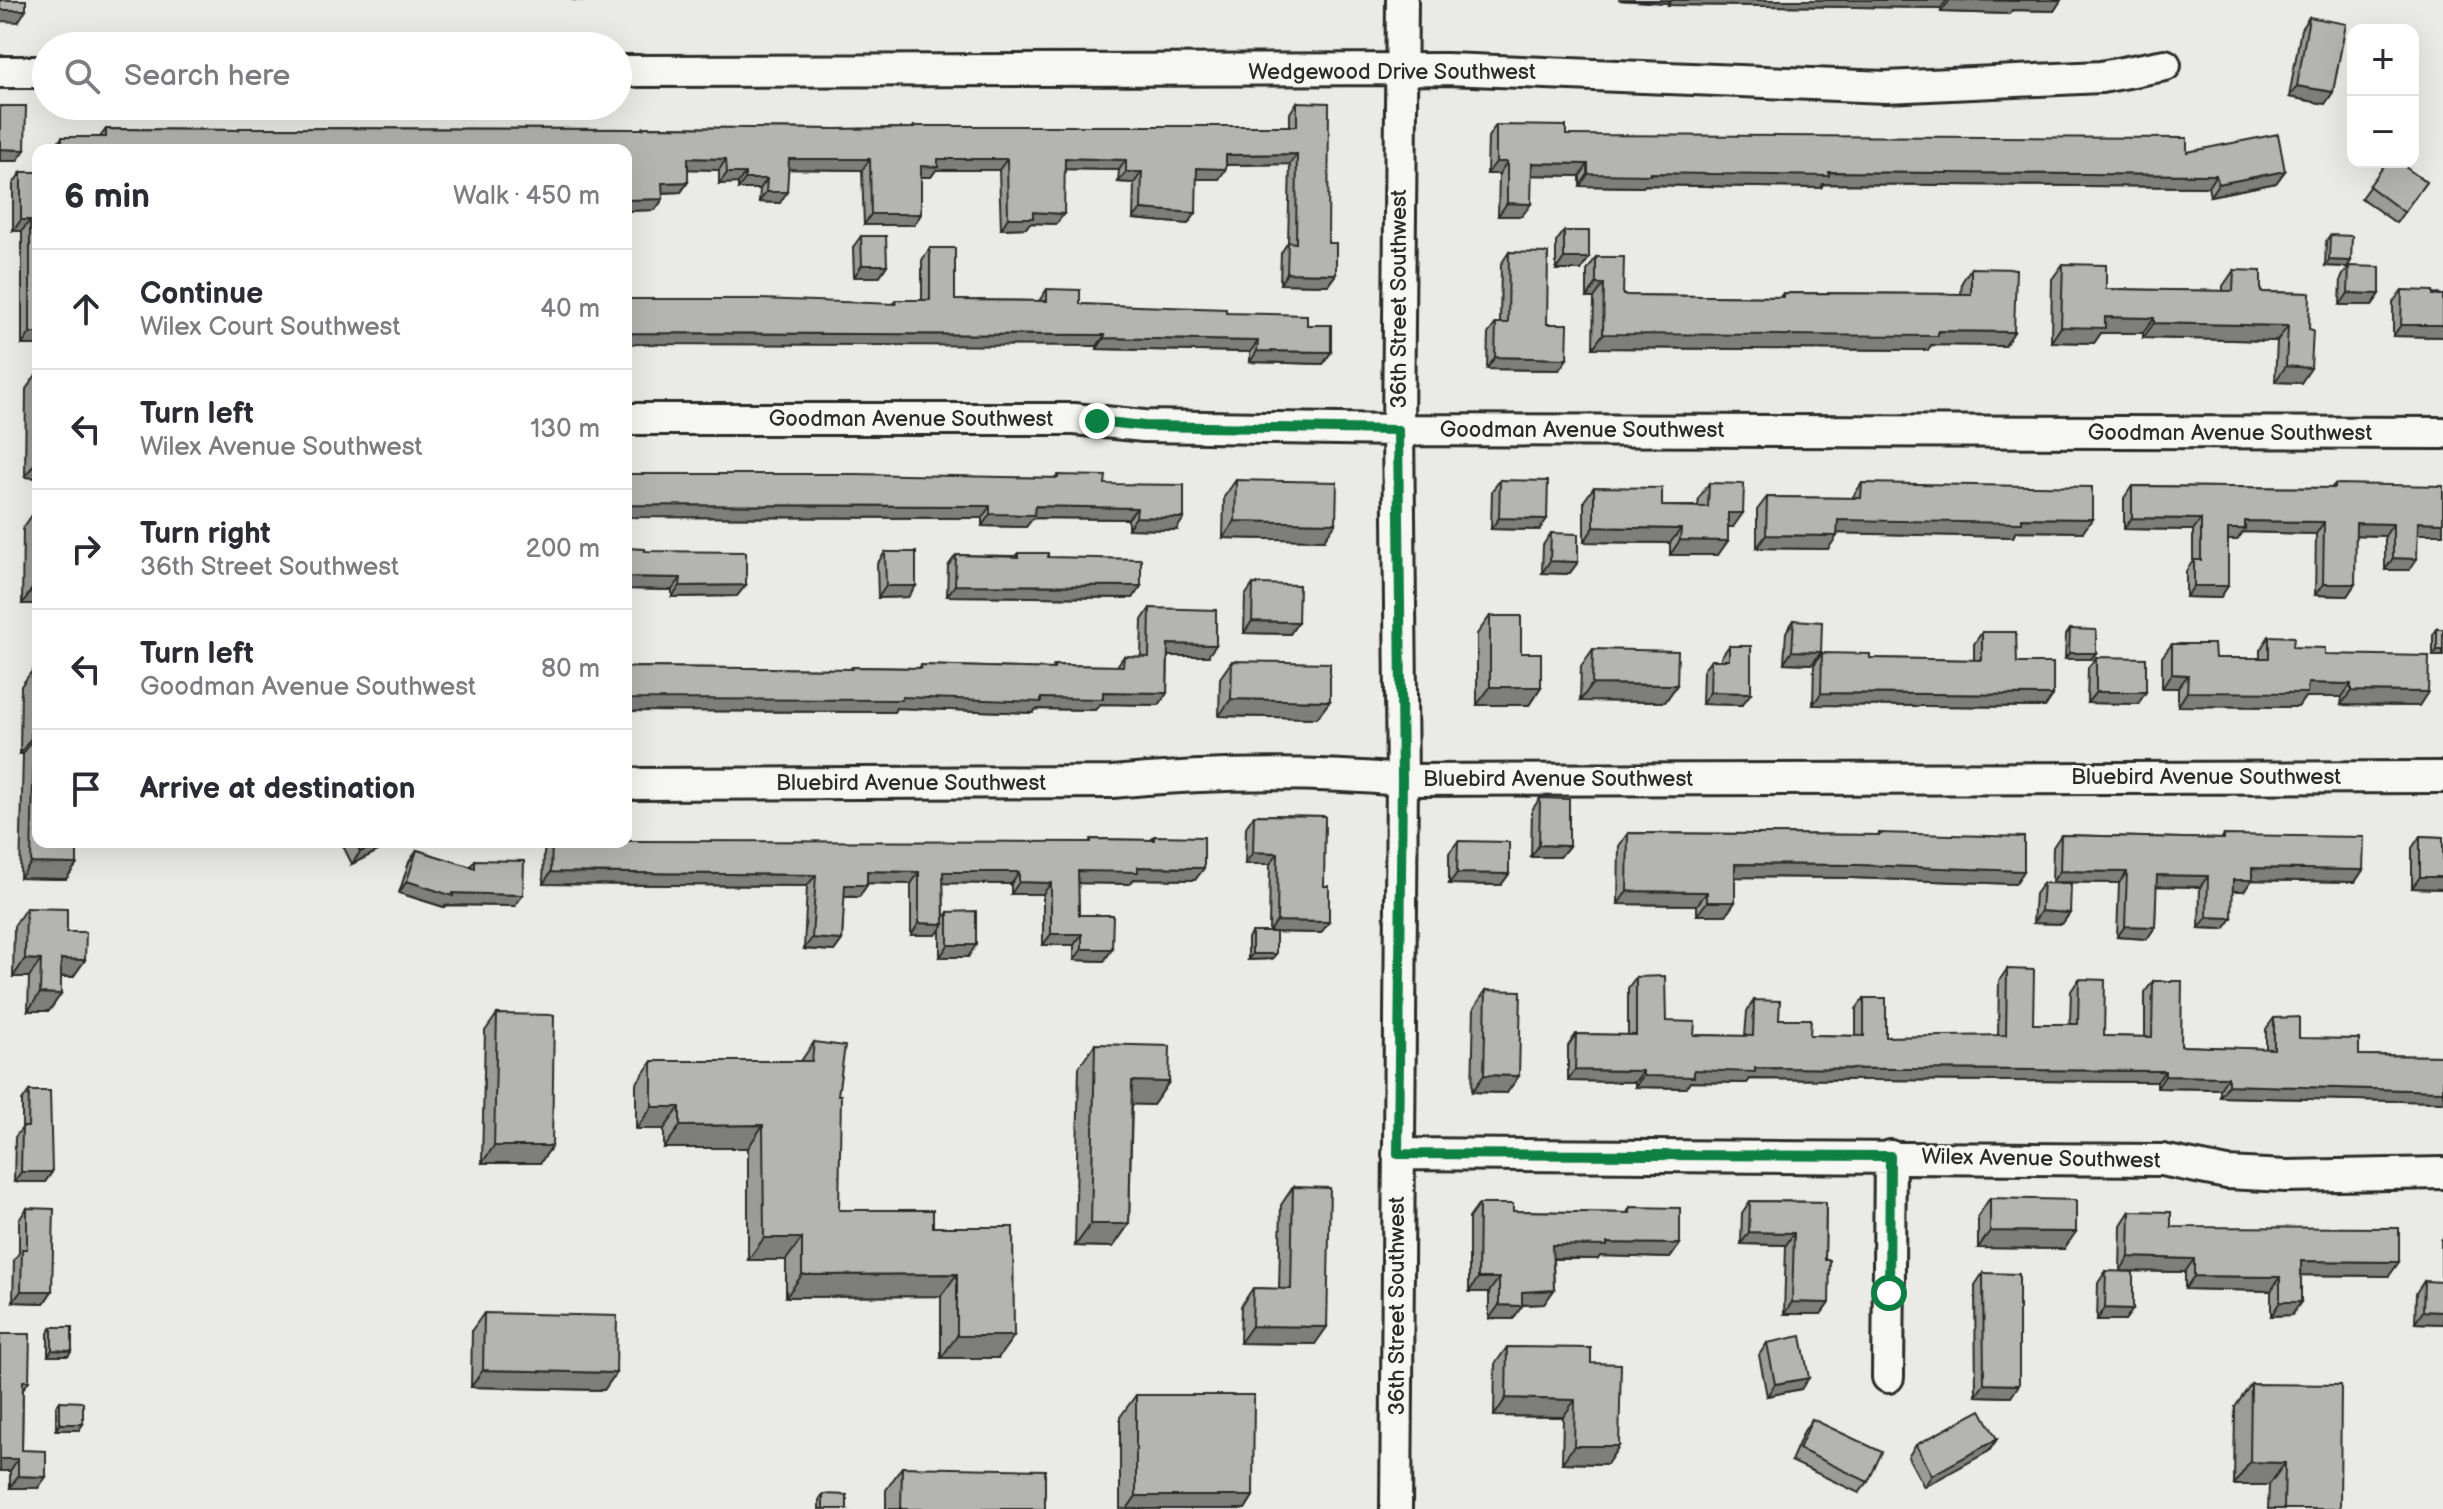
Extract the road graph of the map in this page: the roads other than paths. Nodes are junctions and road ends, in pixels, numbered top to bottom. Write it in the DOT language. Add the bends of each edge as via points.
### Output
graph roads {
  1 [pos="1402,0"];
  2 [pos="2165,65"];
  3 [pos="1401,70"];
  4 [pos="632,71"];
  5 [pos="0,72"];
  6 [pos="32,72"];
  7 [pos="632,419"];
  8 [pos="1398,430"];
  9 [pos="2443,433"];
  10 [pos="2443,777"];
  11 [pos="1402,780"];
  12 [pos="632,784"];
  13 [pos="1398,1154"];
  14 [pos="1890,1156"];
  15 [pos="2443,1173"];
  16 [pos="1888,1377"];
  17 [pos="1396,1509"];
  1 -- 3 [label="street, 36th Street Southwest"];
  2 -- 3 [label="street, Wedgewood Drive Southwest" via="2101,77 1886,87"];
  3 -- 4 [label="street, Wedgewood Drive Southwest"];
  3 -- 8 [label="street, 36th Street Southwest"];
  5 -- 6 [label="street"];
  7 -- 8 [label="street, Goodman Avenue Southwest" via="1074,419 1144,426"];
  8 -- 9 [label="street, Goodman Avenue Southwest"];
  8 -- 11 [label="street, 36th Street Southwest"];
  10 -- 11 [label="street, Bluebird Avenue Southwest"];
  11 -- 12 [label="street, Bluebird Avenue Southwest" via="1339,774 1191,774 1112,782"];
  11 -- 13 [label="street, 36th Street Southwest"];
  13 -- 14 [label="street, Wilex Avenue Southwest"];
  13 -- 17 [label="street, 36th Street Southwest"];
  14 -- 15 [label="street, Wilex Avenue Southwest" via="2162,1160 2227,1173 2286,1176"];
  14 -- 16 [label="street"];
}
